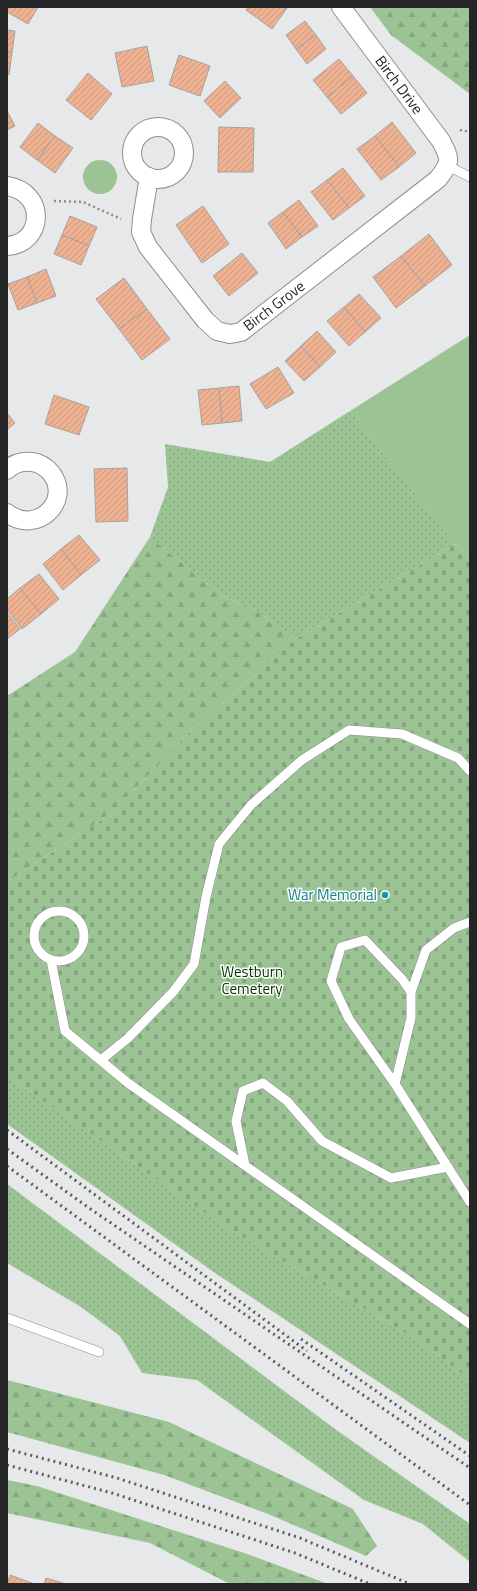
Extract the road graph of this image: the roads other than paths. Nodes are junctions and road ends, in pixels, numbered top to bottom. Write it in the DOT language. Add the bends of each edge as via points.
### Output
graph roads {
  1 [pos="341,7"];
  2 [pos="448,166"];
  3 [pos="148,177"];
  4 [pos="470,177"];
  5 [pos="7,186"];
  6 [pos="7,246"];
  7 [pos="7,470"];
  8 [pos="7,513"];
  9 [pos="470,771"];
  10 [pos="470,922"];
  11 [pos="51,960"];
  12 [pos="411,992"];
  13 [pos="101,1060"];
  14 [pos="395,1084"];
  15 [pos="245,1165"];
  16 [pos="448,1167"];
  17 [pos="470,1202"];
  18 [pos="7,1318"];
  19 [pos="470,1324"];
  20 [pos="99,1352"];
  1 -- 2 [label="street, Birch Drive" via="441,141 448,154"];
  2 -- 3 [label="street, Birch Grove" via="438,179 241,332 230,334 217,331 205,320 148,247 141,232"];
  2 -- 4 [label="lane"];
  5 -- 6 [label="street" via="17,188 27,195 34,205 36,218 33,230 25,239"];
  7 -- 8 [label="street" via="23,461 35,462 46,468 54,478 58,490 56,502 49,512 38,519 26,521"];
  9 -- 13 [label="lane" via="458,758 402,734 349,730 302,760 250,805 219,844 194,964 173,992 128,1038"];
  10 -- 12 [label="lane" via="454,928 426,950"];
  11 -- 11 [label="lane" via="37,948 34,930 41,918 51,911 66,911 77,918 84,929 83,945 76,954 63,961"];
  11 -- 13 [label="lane" via="65,1031"];
  12 -- 14 [label="lane" via="411,1018"];
  12 -- 14 [label="lane" via="365,940 341,947 331,980 349,1019"];
  13 -- 15 [label="lane" via="128,1083"];
  14 -- 16 [label="lane"];
  15 -- 16 [label="lane" via="236,1122 243,1091 263,1083 287,1101 322,1141 391,1178"];
  15 -- 19 [label="lane"];
  16 -- 17 [label="lane"];
  18 -- 20 [label="lane"];
}
